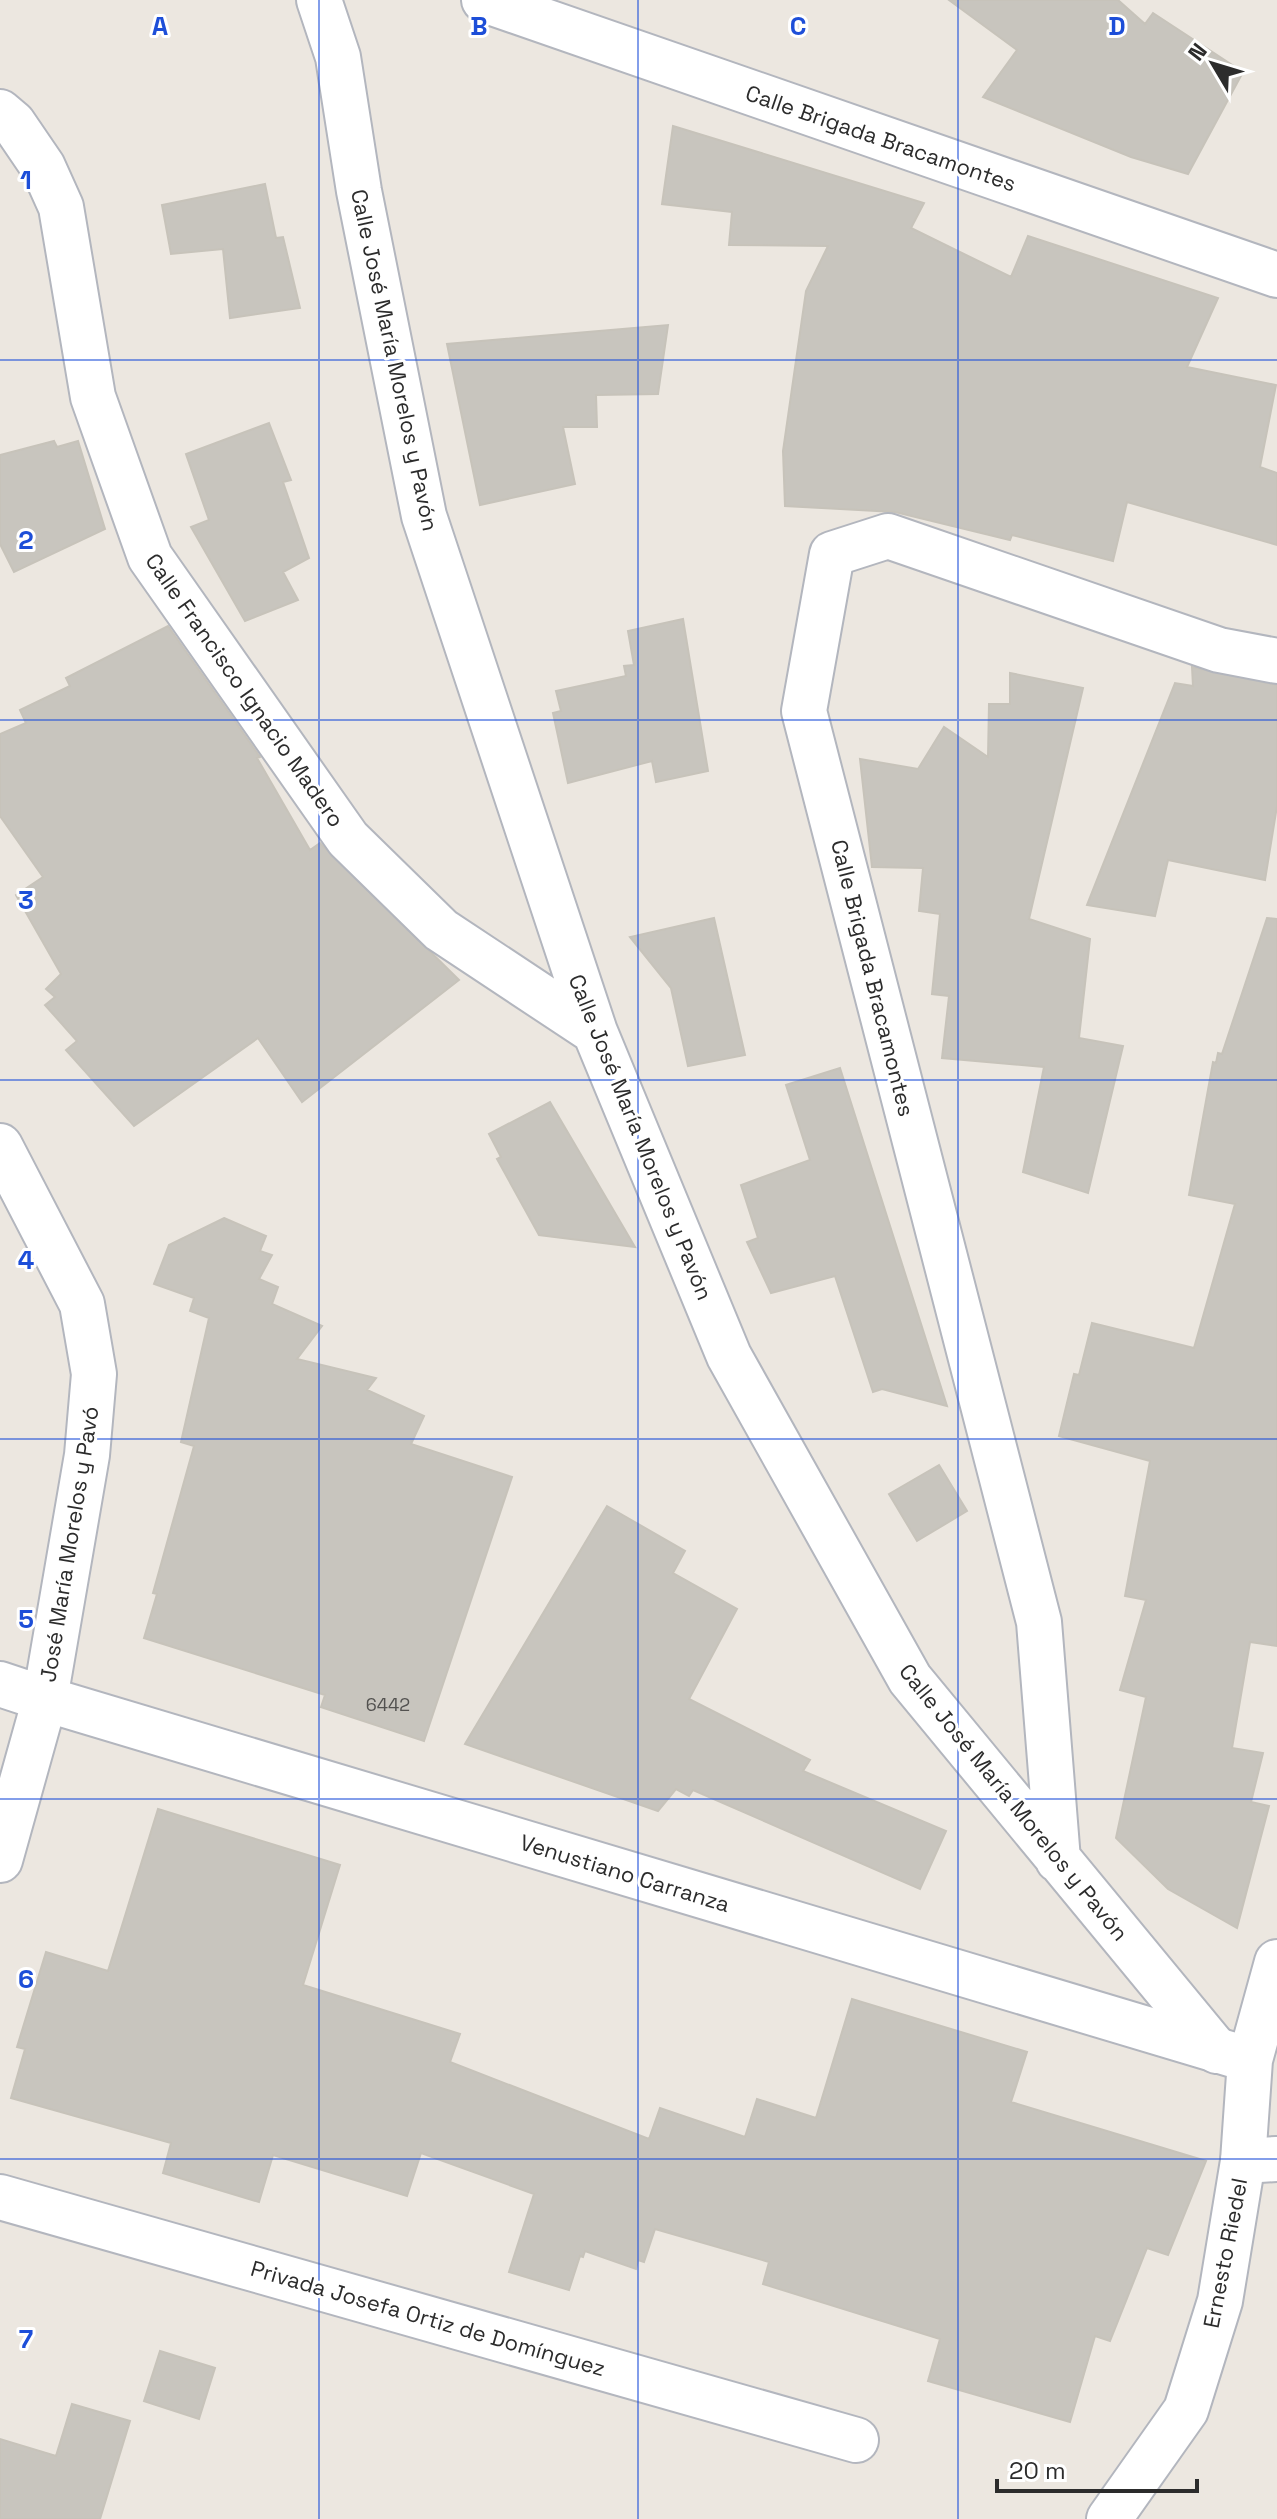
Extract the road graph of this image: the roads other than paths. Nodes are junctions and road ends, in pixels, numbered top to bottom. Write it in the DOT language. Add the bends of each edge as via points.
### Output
graph roads {
  1 [pos="319,0"];
  2 [pos="484,0"];
  3 [pos="0,112"];
  4 [pos="1277,275"];
  5 [pos="1277,661"];
  6 [pos="595,1032"];
  7 [pos="0,1146"];
  8 [pos="0,1684"];
  9 [pos="45,1699"];
  10 [pos="0,1860"];
  11 [pos="1058,1860"];
  12 [pos="1277,1962"];
  13 [pos="1234,2056"];
  14 [pos="1260,2160"];
  15 [pos="0,2197"];
  16 [pos="856,2440"];
  17 [pos="1109,2519"];
  1 -- 6 [label="street, Calle José María Morelos y Pavón" via="338,57 359,191 424,516"];
  2 -- 4 [label="street, Calle Brigada Bracamontes"];
  3 -- 6 [label="street, Calle Francisco Ignacio Madero" via="43,167 61,207 93,397 150,557 348,839 441,930"];
  5 -- 11 [label="street, Calle Brigada Bracamontes" via="1219,650 888,536 832,554 804,711 1039,1622"];
  6 -- 11 [label="street, Calle José María Morelos y Pavón" via="729,1356 760,1417 910,1679"];
  7 -- 9 [label="street, José María Morelos y Pavó" via="82,1304 94,1374 87,1455"];
  8 -- 9 [label="street, Venustiano Carranza"];
  9 -- 10 [label="street, José María Morelos y Pavó"];
  9 -- 13 [label="street, Venustiano Carranza"];
  11 -- 13 [label="street, Calle José María Morelos y Pavón"];
  12 -- 13 [label="street, Ernesto Riedel"];
  13 -- 14 [label="street, Ernesto Riedel"];
  14 -- 17 [label="street, Ernesto Riedel" via="1186,2410"];
  15 -- 16 [label="street, Privada Josefa Ortiz de Domínguez"];
}
